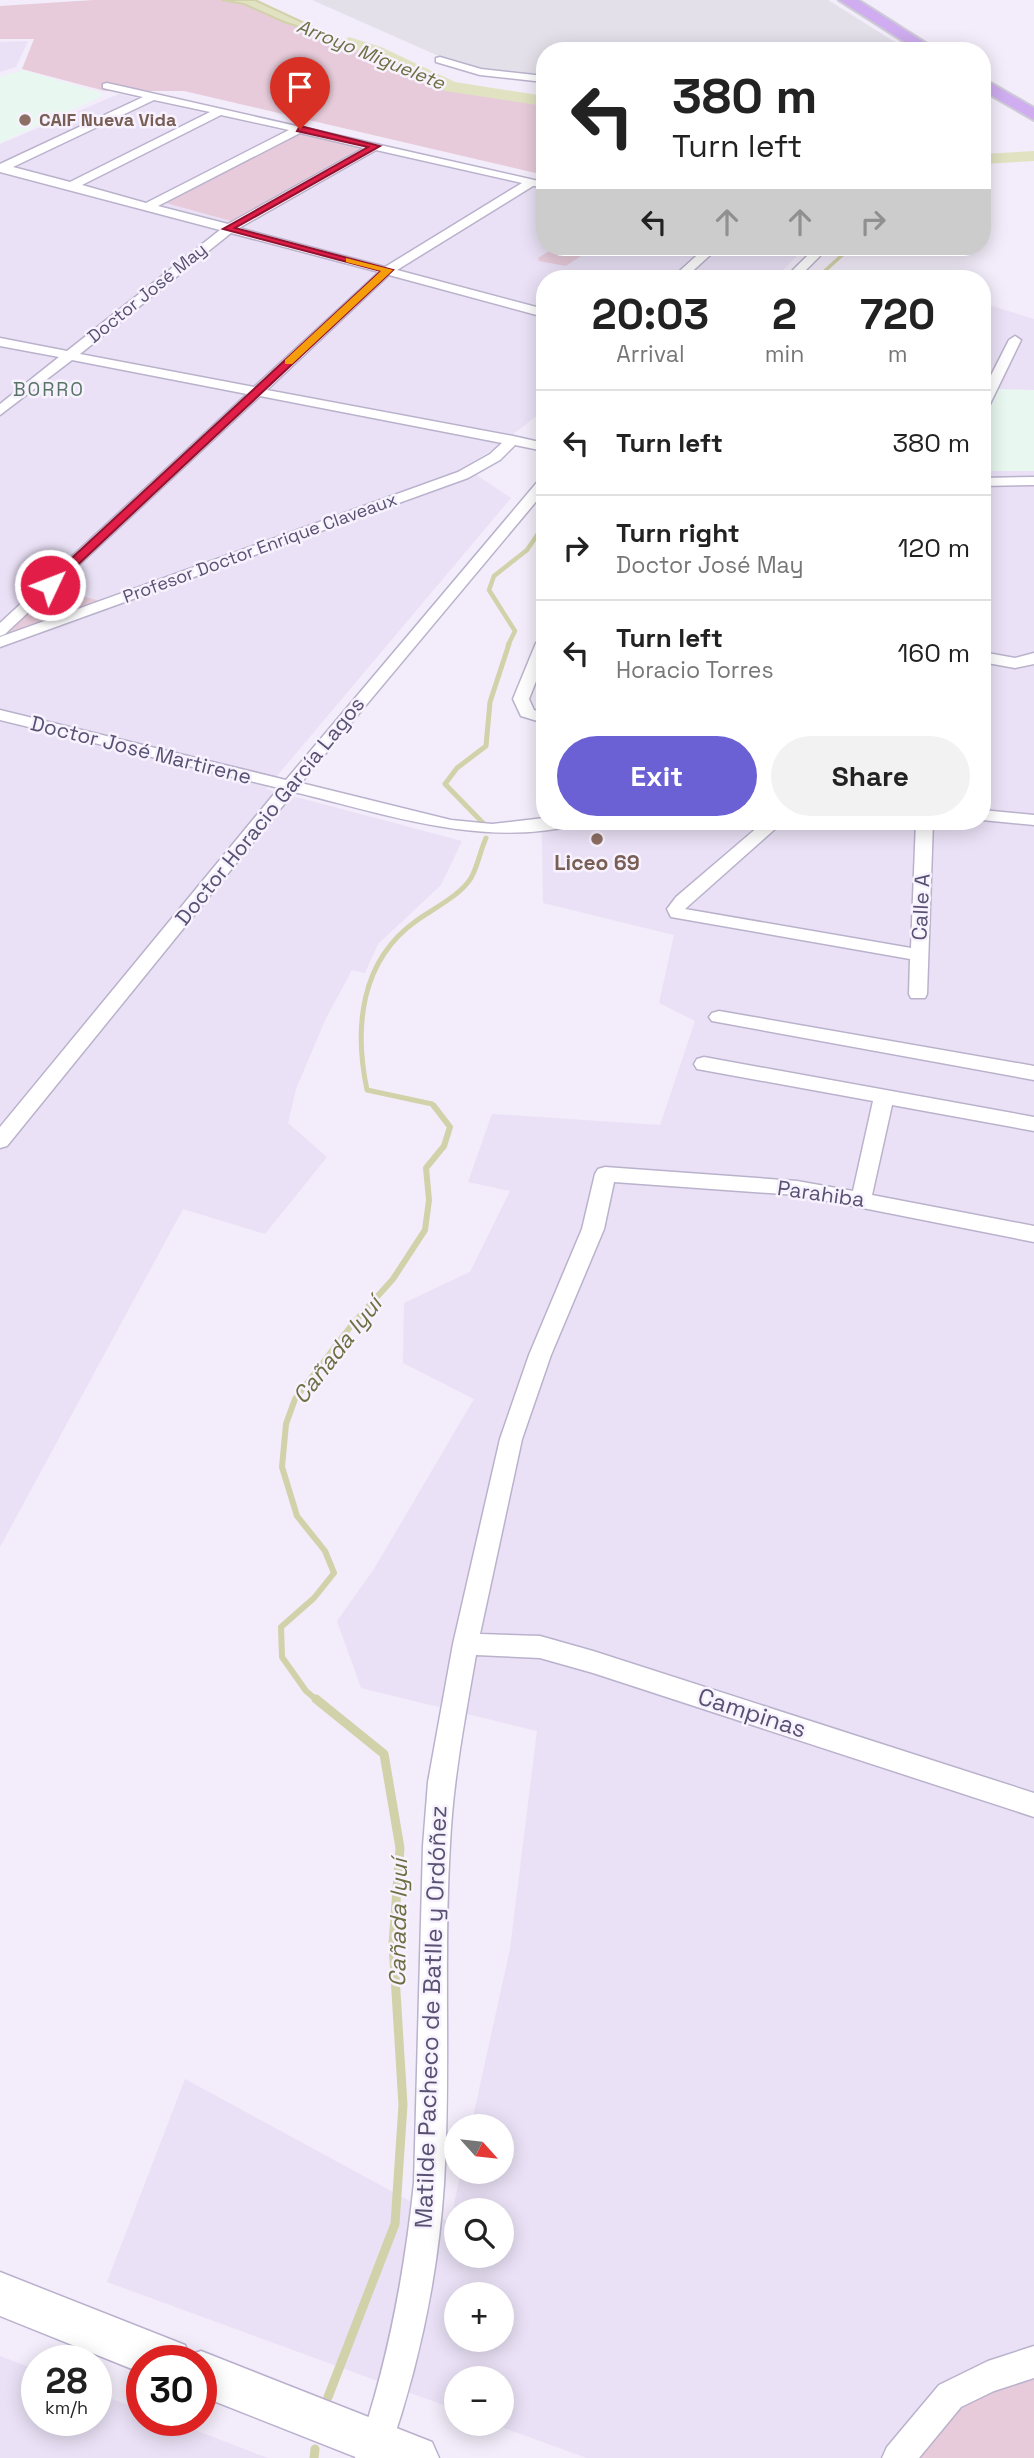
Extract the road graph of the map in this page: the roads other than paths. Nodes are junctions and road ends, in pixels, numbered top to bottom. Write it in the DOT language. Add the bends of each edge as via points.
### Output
graph roads {
  1 [pos="847,0"];
  2 [pos="915,42"];
  3 [pos="440,60"];
  4 [pos="536,78"];
  5 [pos="107,86"];
  6 [pos="991,89"];
  7 [pos="154,96"];
  8 [pos="220,111"];
  9 [pos="1034,115"];
  10 [pos="300,129"];
  11 [pos="376,146"];
  12 [pos="1,168"];
  13 [pos="536,184"];
  14 [pos="536,185"];
  15 [pos="72,186"];
  16 [pos="147,207"];
  17 [pos="228,229"];
  18 [pos="703,256"];
  19 [pos="814,256"];
  20 [pos="388,270"];
  21 [pos="687,270"];
  22 [pos="799,270"];
  23 [pos="536,311"];
  24 [pos="1015,340"];
  25 [pos="0,342"];
  26 [pos="69,356"];
  27 [pos="991,388"];
  28 [pos="257,391"];
  29 [pos="0,411"];
  30 [pos="513,440"];
  31 [pos="536,445"];
  32 [pos="1034,481"];
  33 [pos="991,482"];
  34 [pos="536,493"];
  35 [pos="0,631"];
  36 [pos="0,642"];
  37 [pos="991,659"];
  38 [pos="1031,659"];
  39 [pos="536,663"];
  40 [pos="0,715"];
  41 [pos="536,716"];
  42 [pos="289,786"];
  43 [pos="991,816"];
  44 [pos="1034,820"];
  45 [pos="536,824"];
  46 [pos="765,830"];
  47 [pos="925,830"];
  48 [pos="919,955"];
  49 [pos="918,994"];
  50 [pos="719,1017"];
  51 [pos="704,1064"];
  52 [pos="1034,1073"];
  53 [pos="884,1096"];
  54 [pos="1034,1124"];
  55 [pos="0,1141"];
  56 [pos="605,1174"];
  57 [pos="861,1200"];
  58 [pos="1034,1234"];
  59 [pos="465,1644"];
  60 [pos="1034,1805"];
  61 [pos="0,2294"];
  62 [pos="129,2345"];
  63 [pos="1034,2362"];
  64 [pos="217,2381"];
  65 [pos="388,2453"];
  66 [pos="898,2458"];
  1 -- 2 [label="main road"];
  3 -- 4 [label="street" via="480,72"];
  5 -- 7 [label="street"];
  6 -- 9 [label="main road"];
  7 -- 8 [label="street"];
  7 -- 12 [label="street"];
  8 -- 10 [label="street"];
  8 -- 15 [label="street"];
  10 -- 11 [label="street"];
  10 -- 16 [label="street"];
  11 -- 13 [label="street"];
  11 -- 17 [label="street, Doctor José May"];
  12 -- 15 [label="street"];
  14 -- 20 [label="street"];
  15 -- 16 [label="street"];
  16 -- 17 [label="street"];
  17 -- 20 [label="street"];
  17 -- 26 [label="street, Doctor José May"];
  18 -- 21 [label="street"];
  19 -- 22 [label="street"];
  20 -- 23 [label="street"];
  20 -- 28 [label="street"];
  24 -- 27 [label="street"];
  25 -- 26 [label="street"];
  26 -- 28 [label="street"];
  26 -- 29 [label="street, Doctor José May"];
  28 -- 30 [label="street"];
  28 -- 35 [label="street"];
  30 -- 31 [label="street"];
  30 -- 36 [label="street, Profesor Doctor Enrique Claveaux" via="495,457 463,475"];
  32 -- 33 [label="street"];
  34 -- 42 [label="street, Doctor Horacio García Lagos"];
  37 -- 38 [label="street" via="1010,663"];
  39 -- 41 [label="street" via="522,699 527,713"];
  40 -- 42 [label="street, Doctor José Martirene"];
  42 -- 45 [label="street, Doctor José Martirene" via="471,829"];
  42 -- 55 [label="street, Doctor Horacio García Lagos"];
  43 -- 44 [label="street"];
  46 -- 48 [label="street" via="682,901 677,913"];
  47 -- 48 [label="street, Calle A"];
  48 -- 49 [label="street, Calle A"];
  50 -- 52 [label="street"];
  51 -- 53 [label="street"];
  53 -- 54 [label="street"];
  53 -- 57 [label="street"];
  56 -- 57 [label="street, Parahiba" via="797,1188"];
  56 -- 59 [label="street, Matilde Pacheco de Batlle y Ordóñez" via="593,1229 510,1439"];
  57 -- 58 [label="street, Parahiba"];
  59 -- 60 [label="street, Campinas" via="540,1647"];
  59 -- 65 [label="street, Matilde Pacheco de Batlle y Ordóñez" via="441,1782 436,1846 426,2217"];
  61 -- 62 [label="main road"];
  63 -- 66 [label="street" via="950,2396"];
  64 -- 65 [label="main road"];
}
